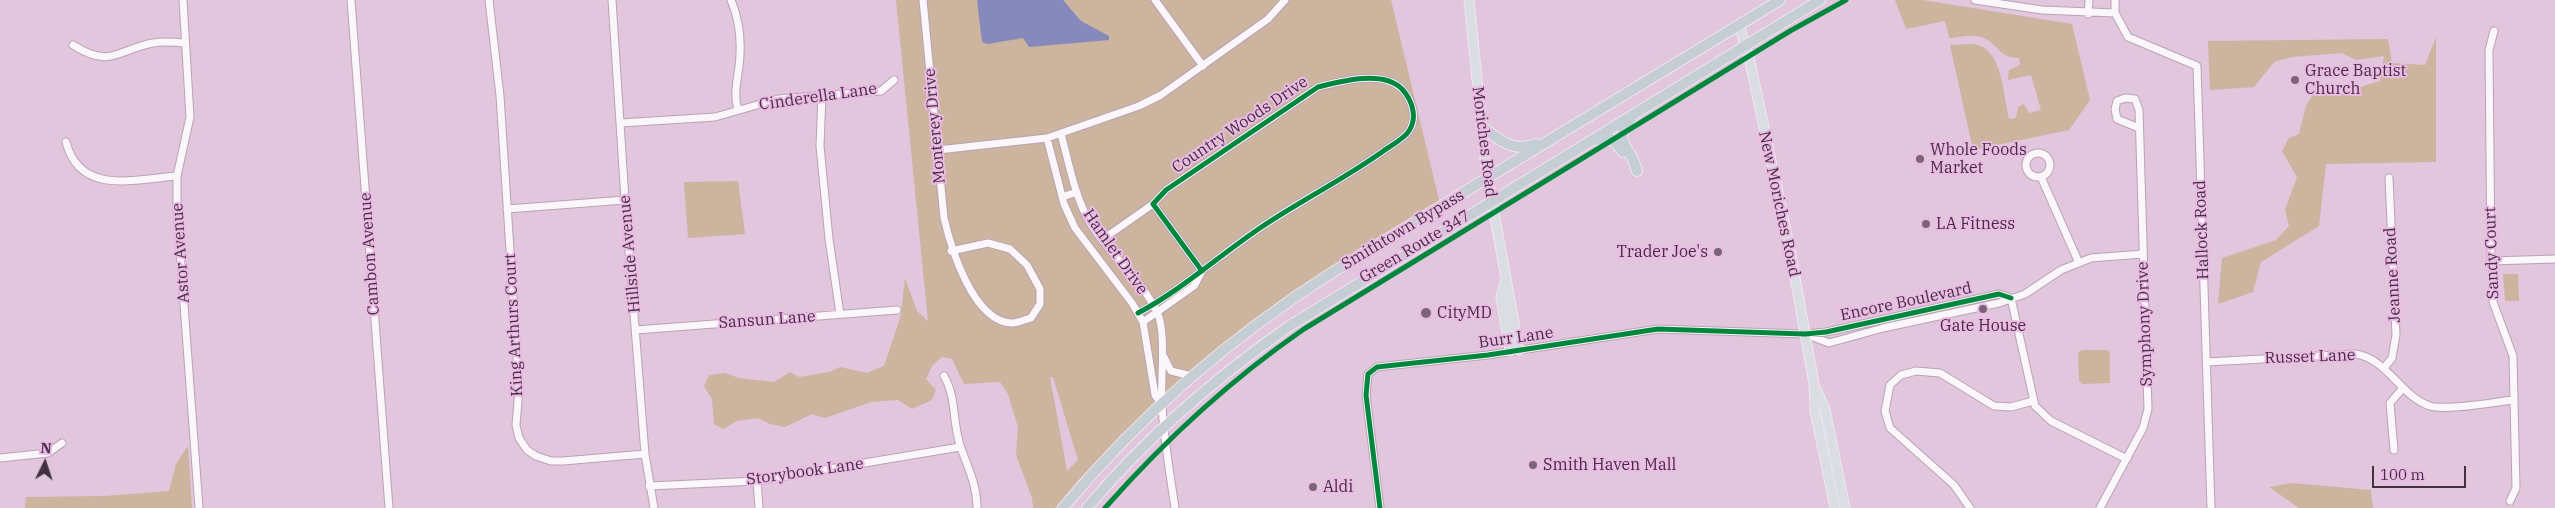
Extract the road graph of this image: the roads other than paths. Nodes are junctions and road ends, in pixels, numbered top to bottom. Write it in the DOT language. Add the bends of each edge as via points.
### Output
graph roads {
  1 [pos="183,0"];
  2 [pos="351,0"];
  3 [pos="489,0"];
  4 [pos="612,0"];
  5 [pos="731,0"];
  6 [pos="923,0"];
  7 [pos="1155,0"];
  8 [pos="1285,0"];
  9 [pos="1469,0"];
  10 [pos="1780,0"];
  11 [pos="1820,0"];
  12 [pos="1975,0"];
  13 [pos="2089,0"];
  14 [pos="2115,0"];
  15 [pos="2115,13"];
  16 [pos="2088,14"];
  17 [pos="1739,25"];
  18 [pos="2494,31"];
  19 [pos="185,43"];
  20 [pos="73,45"];
  21 [pos="1746,46"];
  22 [pos="1203,66"];
  23 [pos="894,80"];
  24 [pos="822,95"];
  25 [pos="738,110"];
  26 [pos="1638,111"];
  27 [pos="621,123"];
  28 [pos="1481,126"];
  29 [pos="2139,128"];
  30 [pos="1061,134"];
  31 [pos="1558,135"];
  32 [pos="1046,138"];
  33 [pos="1590,140"];
  34 [pos="66,142"];
  35 [pos="938,150"];
  36 [pos="177,176"];
  37 [pos="2041,177"];
  38 [pos="1488,178"];
  39 [pos="2388,178"];
  40 [pos="1077,192"];
  41 [pos="1062,197"];
  42 [pos="624,200"];
  43 [pos="1492,200"];
  44 [pos="1153,204"];
  45 [pos="507,208"];
  46 [pos="1103,239"];
  47 [pos="951,251"];
  48 [pos="2142,254"];
  49 [pos="2555,259"];
  50 [pos="2491,261"];
  51 [pos="2079,263"];
  52 [pos="1202,271"];
  53 [pos="2011,298"];
  54 [pos="1153,305"];
  55 [pos="898,310"];
  56 [pos="1138,313"];
  57 [pos="840,314"];
  58 [pos="1158,314"];
  59 [pos="1143,322"];
  60 [pos="636,330"];
  61 [pos="1805,334"];
  62 [pos="1514,351"];
  63 [pos="1163,354"];
  64 [pos="2207,362"];
  65 [pos="2384,368"];
  66 [pos="944,376"];
  67 [pos="1192,376"];
  68 [pos="1814,384"];
  69 [pos="2404,388"];
  70 [pos="2033,400"];
  71 [pos="2514,400"];
  72 [pos="1161,404"];
  73 [pos="1164,426"];
  74 [pos="62,443"];
  75 [pos="960,447"];
  76 [pos="2394,450"];
  77 [pos="645,454"];
  78 [pos="0,458"];
  79 [pos="2127,460"];
  80 [pos="757,480"];
  81 [pos="649,486"];
  82 [pos="2510,501"];
  83 [pos="199,508"];
  84 [pos="390,508"];
  85 [pos="654,508"];
  86 [pos="759,508"];
  87 [pos="977,508"];
  88 [pos="1063,508"];
  89 [pos="1087,508"];
  90 [pos="1175,508"];
  91 [pos="1380,508"];
  92 [pos="1835,508"];
  93 [pos="1845,508"];
  94 [pos="1970,508"];
  95 [pos="2100,508"];
  96 [pos="2211,508"];
  1 -- 19 [label="street, Astor Avenue"];
  2 -- 84 [label="street, Cambon Avenue"];
  3 -- 45 [label="street, King Arthurs Court"];
  4 -- 27 [label="street, Hillside Avenue"];
  5 -- 25 [label="street" via="737,14 740,45 735,83"];
  6 -- 35 [label="street, Monterey Drive"];
  7 -- 22 [label="street"];
  8 -- 22 [label="street" via="1268,19"];
  9 -- 28 [label="main road, Moriches Road"];
  10 -- 17 [label="highway, Smithtown Bypass"];
  11 -- 21 [label="highway, Smithtown Bypass"];
  12 -- 16 [label="street"];
  13 -- 16 [label="street"];
  14 -- 15 [label="street, Hallock Road"];
  15 -- 16 [label="street"];
  15 -- 64 [label="street, Hallock Road" via="2128,36 2197,66"];
  17 -- 21 [label="main road, New Moriches Road"];
  17 -- 31 [label="highway, Smithtown Bypass"];
  18 -- 50 [label="street, Sandy Court" via="2489,50"];
  19 -- 20 [label="street" via="153,43 99,58"];
  19 -- 36 [label="street, Astor Avenue" via="190,117"];
  21 -- 26 [label="highway, Smithtown Bypass"];
  21 -- 61 [label="main road, New Moriches Road"];
  22 -- 30 [label="street" via="1162,95"];
  23 -- 24 [label="street, Cinderella Lane" via="881,91"];
  24 -- 25 [label="street, Cinderella Lane" via="778,100"];
  24 -- 57 [label="street" via="820,146"];
  25 -- 27 [label="street, Cinderella Lane" via="715,117"];
  26 -- 33 [label="highway, Smithtown Bypass"];
  26 -- 33 [label="highway" via="1621,134 1637,171 1614,140"];
  27 -- 42 [label="street, Hillside Avenue"];
  28 -- 31 [label="highway" via="1505,144 1517,148"];
  28 -- 38 [label="main road, Moriches Road"];
  29 -- 29 [label="street, Symphony Drive" via="2135,99 2117,101 2117,119"];
  29 -- 48 [label="street, Symphony Drive"];
  30 -- 32 [label="street"];
  30 -- 40 [label="street, Hamlet Drive"];
  31 -- 38 [label="highway, Smithtown Bypass"];
  32 -- 35 [label="street"];
  32 -- 41 [label="street, Hamlet Drive"];
  33 -- 43 [label="highway, Smithtown Bypass"];
  34 -- 36 [label="street" via="76,166 83,174 96,179"];
  35 -- 47 [label="street, Monterey Drive" via="944,218"];
  36 -- 83 [label="street, Astor Avenue"];
  37 -- 51 [label="street"];
  38 -- 43 [label="main road, Moriches Road"];
  38 -- 67 [label="highway, Smithtown Bypass" via="1298,295"];
  39 -- 65 [label="street, Jeanne Road" via="2396,335 2392,358"];
  40 -- 41 [label="street, Hamlet Drive"];
  40 -- 46 [label="street, Hamlet Drive" via="1089,221"];
  41 -- 56 [label="street, Hamlet Drive" via="1075,228"];
  42 -- 45 [label="street"];
  42 -- 60 [label="street, Hillside Avenue"];
  43 -- 62 [label="main road, Moriches Road" via="1505,283 1510,294"];
  43 -- 73 [label="highway, Smithtown Bypass" via="1288,327"];
  44 -- 46 [label="street, Country Woods Drive"];
  44 -- 52 [label="street"];
  44 -- 52 [label="street, Country Woods Drive" via="1166,190 1318,86 1387,79 1397,84 1407,96 1414,117 1409,131 1347,176 1263,226"];
  45 -- 77 [label="street, King Arthurs Court" via="519,389 516,425 520,438 527,450 551,461"];
  46 -- 54 [label="street, Hamlet Drive"];
  47 -- 47 [label="street, Monterey Drive" via="988,243 1010,250 1027,265 1040,289 1040,304 1031,318 1012,323 995,317 983,307"];
  48 -- 51 [label="street, Encore Boulevard" via="2090,258"];
  48 -- 79 [label="street, Symphony Drive" via="2148,409 2143,428"];
  49 -- 50 [label="street"];
  50 -- 71 [label="street, Sandy Court" via="2493,302 2513,356"];
  51 -- 53 [label="street, Encore Boulevard"];
  52 -- 54 [label="street, Country Woods Drive"];
  52 -- 58 [label="street, Country Woods Drive" via="1194,286"];
  53 -- 61 [label="street, Encore Boulevard" via="1999,294"];
  53 -- 61 [label="street, Encore Boulevard" via="1829,343"];
  53 -- 70 [label="street"];
  54 -- 56 [label="street, Country Woods Drive"];
  54 -- 58 [label="street, Hamlet Drive"];
  55 -- 57 [label="street, Sansun Lane"];
  56 -- 59 [label="street, Hamlet Drive"];
  57 -- 60 [label="street, Sansun Lane"];
  58 -- 59 [label="street, Country Woods Drive"];
  58 -- 63 [label="street, Hamlet Drive"];
  59 -- 72 [label="street, Hamlet Drive" via="1154,395"];
  60 -- 77 [label="street, Hillside Avenue"];
  61 -- 62 [label="street, Burr Lane" via="1658,329"];
  61 -- 68 [label="main road, New Moriches Road"];
  62 -- 91 [label="street, Burr Lane" via="1377,366 1368,374 1366,395"];
  63 -- 67 [label="street" via="1172,371"];
  63 -- 72 [label="street, Hamlet Drive"];
  64 -- 65 [label="street, Russet Lane" via="2355,354 2367,356"];
  64 -- 96 [label="street, Hallock Road"];
  65 -- 69 [label="street, Russet Lane"];
  66 -- 75 [label="street" via="951,389"];
  67 -- 72 [label="highway, Smithtown Bypass"];
  68 -- 92 [label="main road, New Moriches Road" via="1814,411"];
  68 -- 93 [label="main road, New Moriches Road" via="1825,409"];
  69 -- 71 [label="street, Russet Lane" via="2423,403 2436,407"];
  69 -- 76 [label="street" via="2390,403"];
  70 -- 79 [label="street" via="2051,422"];
  70 -- 94 [label="street" via="2011,407 1994,406 1940,374 1924,372 1901,375 1890,385 1885,411 1890,428 1954,485"];
  71 -- 82 [label="street, Sandy Court" via="2516,488"];
  72 -- 73 [label="street"];
  72 -- 88 [label="highway, Smithtown Bypass" via="1116,448"];
  73 -- 89 [label="highway, Smithtown Bypass"];
  73 -- 90 [label="street"];
  74 -- 78 [label="street" via="48,453"];
  75 -- 80 [label="street, Storybook Lane"];
  75 -- 87 [label="street" via="974,481"];
  77 -- 81 [label="street, Hillside Avenue"];
  79 -- 95 [label="street, Symphony Drive"];
  80 -- 81 [label="street, Storybook Lane"];
  80 -- 86 [label="street"];
  81 -- 85 [label="street, Hillside Avenue"];
}
